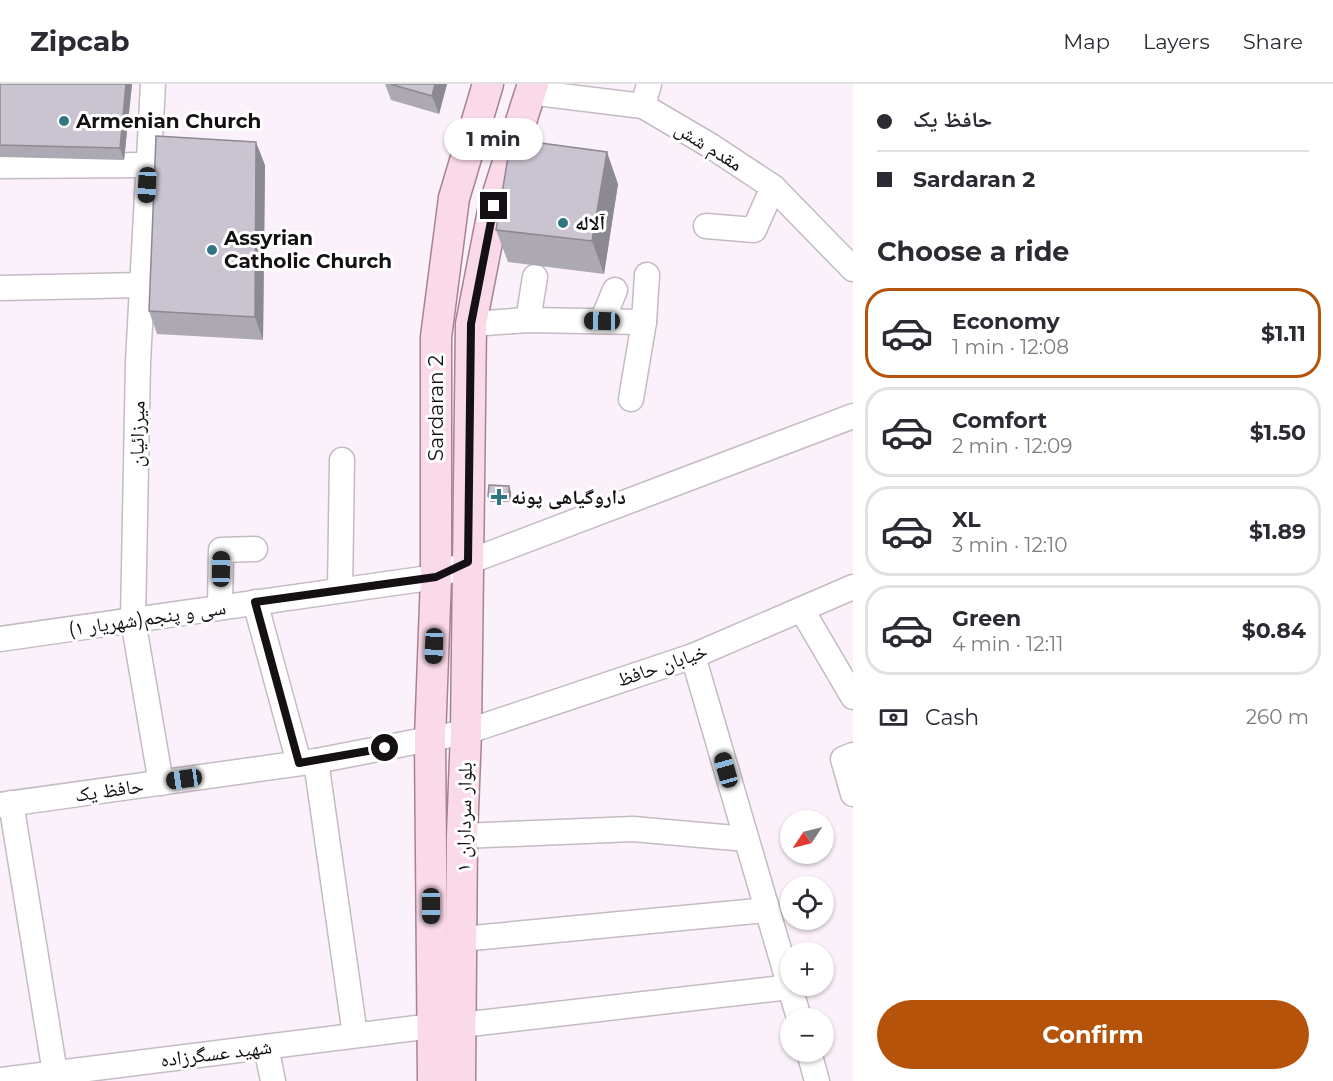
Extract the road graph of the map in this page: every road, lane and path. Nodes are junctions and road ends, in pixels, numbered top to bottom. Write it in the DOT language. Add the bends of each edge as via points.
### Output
graph roads {
  1 [pos="153,84"];
  2 [pos="489,84"];
  3 [pos="526,87"];
  4 [pos="646,95"];
  5 [pos="148,165"];
  6 [pos="0,166"];
  7 [pos="773,187"];
  8 [pos="706,226"];
  9 [pos="853,269"];
  10 [pos="647,275"];
  11 [pos="535,277"];
  12 [pos="142,285"];
  13 [pos="0,288"];
  14 [pos="615,290"];
  15 [pos="528,320"];
  16 [pos="602,321"];
  17 [pos="644,322"];
  18 [pos="471,324"];
  19 [pos="631,399"];
  20 [pos="853,416"];
  21 [pos="342,460"];
  22 [pos="255,549"];
  23 [pos="468,562"];
  24 [pos="436,577"];
  25 [pos="853,587"];
  26 [pos="340,590"];
  27 [pos="255,602"];
  28 [pos="220,607"];
  29 [pos="802,610"];
  30 [pos="133,620"];
  31 [pos="0,639"];
  32 [pos="693,656"];
  33 [pos="853,697"];
  34 [pos="466,732"];
  35 [pos="430,739"];
  36 [pos="853,755"];
  37 [pos="307,762"];
  38 [pos="161,783"];
  39 [pos="853,794"];
  40 [pos="5,804"];
  41 [pos="462,836"];
  42 [pos="746,839"];
  43 [pos="767,910"];
  44 [pos="462,939"];
  45 [pos="780,954"];
  46 [pos="780,988"];
  47 [pos="446,1026"];
  48 [pos="355,1035"];
  49 [pos="266,1047"];
  50 [pos="811,1062"];
  51 [pos="55,1073"];
  52 [pos="128,1073"];
  53 [pos="0,1080"];
  54 [pos="273,1081"];
  55 [pos="433,1081"];
  56 [pos="460,1081"];
  57 [pos="817,1081"];
  1 -- 5 [label="street, میرزائیان"];
  2 -- 24 [label="main road, Sardaran 2" via="454,198 436,337"];
  3 -- 4 [label="street, مقدم شش"];
  3 -- 18 [label="main road, Sardaran 2" via="494,206"];
  4 -- 7 [label="street, مقدم شش" via="711,146"];
  5 -- 6 [label="street"];
  5 -- 12 [label="street, میرزائیان"];
  7 -- 8 [label="street" via="754,230"];
  7 -- 9 [label="street, مقدم شش"];
  10 -- 17 [label="street"];
  11 -- 15 [label="street"];
  12 -- 13 [label="street"];
  12 -- 30 [label="street, میرزائیان"];
  14 -- 16 [label="street"];
  15 -- 16 [label="street"];
  15 -- 18 [label="street"];
  16 -- 17 [label="street"];
  17 -- 19 [label="street"];
  18 -- 23 [label="main road, Sardaran 2"];
  20 -- 23 [label="street"];
  21 -- 26 [label="street"];
  22 -- 28 [label="street" via="221,550"];
  23 -- 24 [label="street, سی و پنجم(شهریار ۱)"];
  23 -- 34 [label="main road, Sardaran 2"];
  24 -- 26 [label="street, سی و پنجم(شهریار ۱)"];
  24 -- 35 [label="main road, Sardaran 2"];
  25 -- 29 [label="street, خیابان حافظ"];
  26 -- 27 [label="street, سی و پنجم(شهریار ۱)"];
  27 -- 28 [label="street, سی و پنجم(شهریار ۱)"];
  27 -- 37 [label="street"];
  28 -- 30 [label="street, سی و پنجم(شهریار ۱)"];
  29 -- 32 [label="street, خیابان حافظ"];
  29 -- 33 [label="street"];
  30 -- 31 [label="street, سی و پنجم(شهریار ۱)"];
  30 -- 38 [label="street, میرزائیان"];
  32 -- 34 [label="street, خیابان حافظ"];
  32 -- 42 [label="street"];
  34 -- 35 [label="street, حافظ یک"];
  34 -- 41 [label="main road, بلوار سرداران ۱"];
  35 -- 37 [label="street, حافظ یک"];
  35 -- 47 [label="main road, بلوار سرداران ۱"];
  36 -- 39 [label="street" via="843,759"];
  37 -- 38 [label="street, حافظ یک"];
  37 -- 48 [label="street"];
  38 -- 40 [label="street, حافظ یک"];
  40 -- 51 [label="street"];
  41 -- 42 [label="street" via="633,830"];
  41 -- 44 [label="main road, بلوار سرداران ۱"];
  42 -- 43 [label="street"];
  43 -- 44 [label="street"];
  43 -- 45 [label="street"];
  44 -- 47 [label="main road, بلوار سرداران ۱"];
  46 -- 47 [label="street, شهید عسگرزاده"];
  47 -- 48 [label="street, شهید عسگرزاده"];
  47 -- 55 [label="main road, بلوار سرداران ۱"];
  47 -- 56 [label="main road, بلوار سرداران ۱"];
  48 -- 49 [label="street, شهید عسگرزاده"];
  49 -- 52 [label="street, شهید عسگرزاده"];
  49 -- 54 [label="street"];
  50 -- 57 [label="street"];
  51 -- 52 [label="street, شهید عسگرزاده"];
  51 -- 53 [label="street, شهید عسگرزاده"];
}
